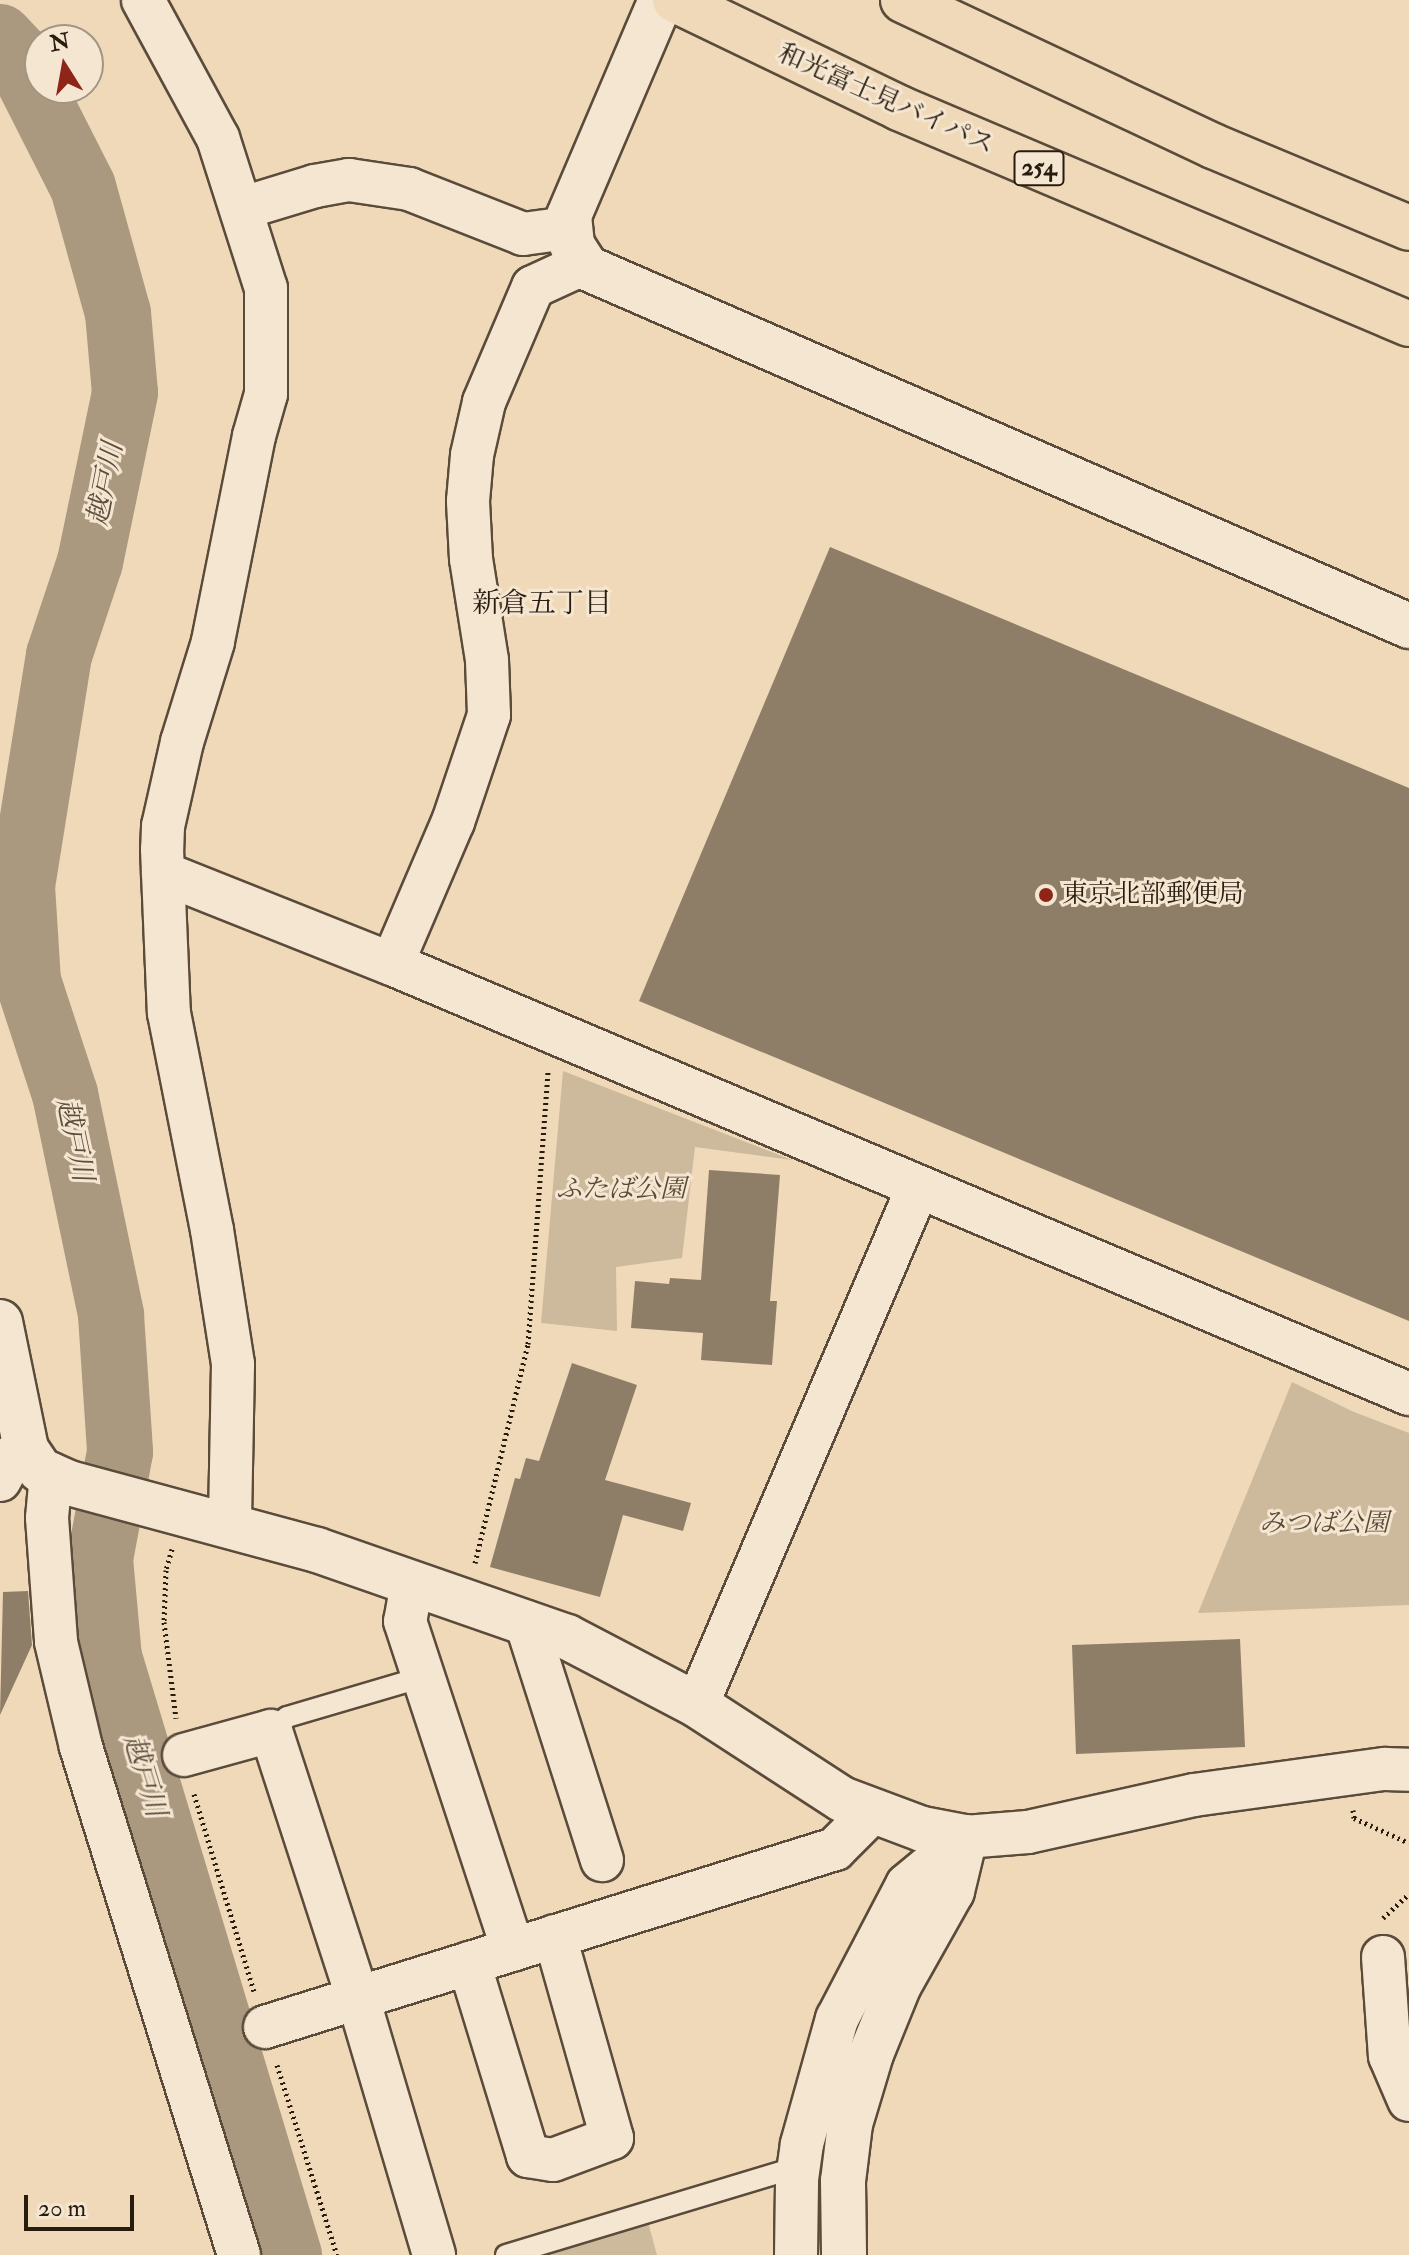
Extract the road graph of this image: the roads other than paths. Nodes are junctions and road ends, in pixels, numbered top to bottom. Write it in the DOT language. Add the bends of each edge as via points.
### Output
graph roads {
  1 [pos="143,0"];
  2 [pos="661,0"];
  3 [pos="675,0"];
  4 [pos="903,0"];
  5 [pos="243,208"];
  6 [pos="1409,228"];
  7 [pos="576,246"];
  8 [pos="1409,324"];
  9 [pos="1409,626"];
  10 [pos="163,873"];
  11 [pos="392,964"];
  12 [pos="918,1187"];
  13 [pos="0,1322"];
  14 [pos="1409,1394"];
  15 [pos="29,1466"];
  16 [pos="230,1525"];
  17 [pos="412,1583"];
  18 [pos="526,1622"];
  19 [pos="423,1677"];
  20 [pos="697,1705"];
  21 [pos="271,1731"];
  22 [pos="184,1755"];
  23 [pos="1409,1770"];
  24 [pos="873,1811"];
  25 [pos="965,1837"];
  26 [pos="602,1860"];
  27 [pos="555,1936"];
  28 [pos="513,1950"];
  29 [pos="1383,1957"];
  30 [pos="469,1963"];
  31 [pos="358,1998"];
  32 [pos="265,2027"];
  33 [pos="1409,2100"];
  34 [pos="798,2167"];
  35 [pos="239,2255"];
  36 [pos="434,2255"];
  37 [pos="506,2255"];
  38 [pos="796,2255"];
  39 [pos="844,2255"];
  1 -- 5 [label="street" via="218,138"];
  2 -- 7 [label="street" via="569,216"];
  3 -- 8 [label="highway, 和光富士見バイパス / 254" via="887,103"];
  4 -- 6 [label="highway" via="1173,127"];
  5 -- 7 [label="street" via="349,180 409,189 523,234"];
  5 -- 10 [label="street" via="266,288 266,394 213,642 163,826"];
  7 -- 9 [label="street" via="606,278"];
  7 -- 11 [label="street" via="533,287 484,402 468,501 489,715 453,822"];
  10 -- 11 [label="street"];
  10 -- 16 [label="street" via="169,1013 233,1364"];
  11 -- 12 [label="street"];
  12 -- 14 [label="street"];
  12 -- 20 [label="street"];
  13 -- 15 [label="street"];
  15 -- 16 [label="street"];
  15 -- 35 [label="street" via="47,1518 56,1642 81,1747"];
  16 -- 17 [label="street"];
  17 -- 18 [label="street"];
  17 -- 19 [label="street" via="405,1621"];
  18 -- 20 [label="street" via="567,1637"];
  18 -- 26 [label="street"];
  19 -- 21 [label="lane" via="287,1717"];
  19 -- 28 [label="street"];
  20 -- 24 [label="street" via="842,1799"];
  21 -- 22 [label="street"];
  21 -- 31 [label="street"];
  23 -- 25 [label="street" via="1373,1770 1194,1795 1028,1832"];
  24 -- 25 [label="street"];
  24 -- 27 [label="street" via="835,1849"];
  25 -- 34 [label="street" via="907,1885 837,2019"];
  25 -- 39 [label="street" via="952,1891 899,1985 854,2110 843,2181"];
  27 -- 28 [label="street"];
  27 -- 30 [label="street" via="612,2138 553,2160 528,2156"];
  28 -- 30 [label="street"];
  29 -- 33 [label="street" via="1390,2056"];
  30 -- 31 [label="street"];
  31 -- 32 [label="street"];
  31 -- 36 [label="street"];
  34 -- 37 [label="lane"];
  34 -- 38 [label="street"];
}
